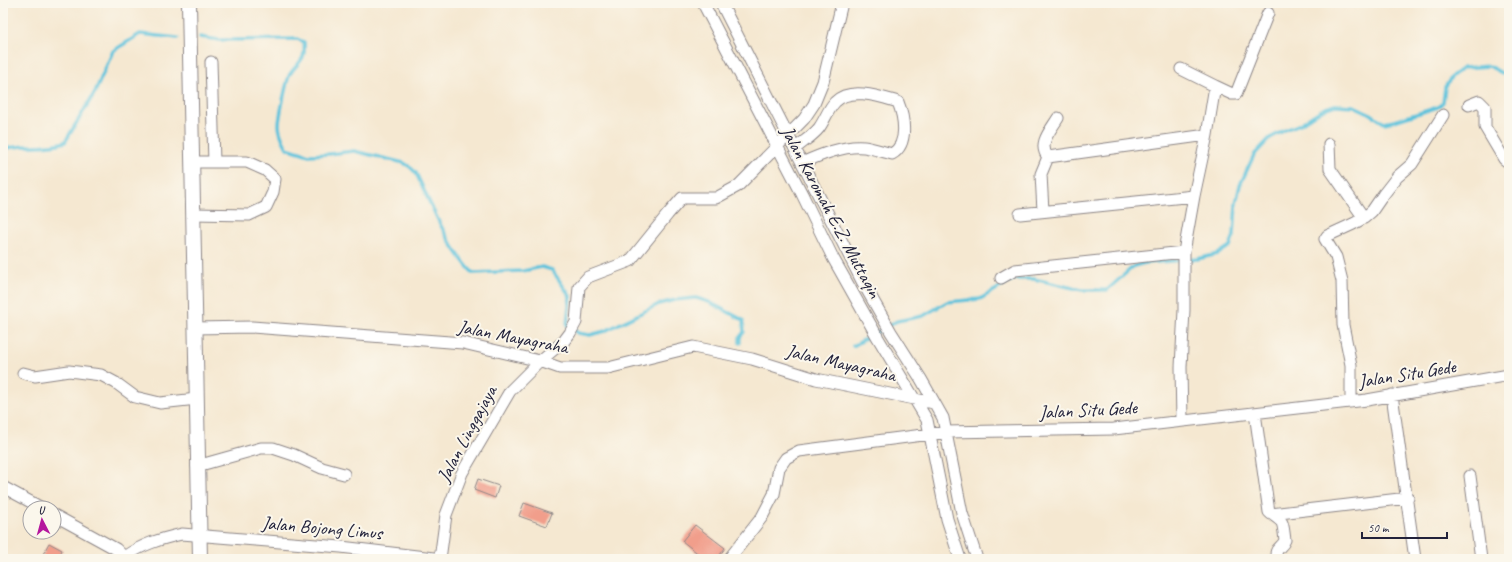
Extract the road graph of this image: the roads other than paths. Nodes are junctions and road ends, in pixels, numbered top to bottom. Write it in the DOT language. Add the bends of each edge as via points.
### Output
graph roads {
  1 [pos="188,3"];
  2 [pos="703,3"];
  3 [pos="721,3"];
  4 [pos="842,3"];
  5 [pos="1268,13"];
  6 [pos="211,62"];
  7 [pos="1181,69"];
  8 [pos="1216,86"];
  9 [pos="1469,105"];
  10 [pos="1443,115"];
  11 [pos="1058,118"];
  12 [pos="788,135"];
  13 [pos="1207,135"];
  14 [pos="1329,144"];
  15 [pos="777,147"];
  16 [pos="795,149"];
  17 [pos="1048,157"];
  18 [pos="192,162"];
  19 [pos="214,162"];
  20 [pos="802,163"];
  21 [pos="1509,163"];
  22 [pos="1194,196"];
  23 [pos="1043,211"];
  24 [pos="193,214"];
  25 [pos="1020,214"];
  26 [pos="1364,218"];
  27 [pos="1184,254"];
  28 [pos="1000,278"];
  29 [pos="196,328"];
  30 [pos="540,361"];
  31 [pos="23,373"];
  32 [pos="1509,376"];
  33 [pos="1392,395"];
  34 [pos="197,399"];
  35 [pos="915,399"];
  36 [pos="1351,402"];
  37 [pos="934,403"];
  38 [pos="1255,413"];
  39 [pos="1182,421"];
  40 [pos="946,432"];
  41 [pos="930,435"];
  42 [pos="197,466"];
  43 [pos="344,474"];
  44 [pos="1470,476"];
  45 [pos="3,487"];
  46 [pos="1408,498"];
  47 [pos="27,500"];
  48 [pos="1271,514"];
  49 [pos="62,519"];
  50 [pos="199,536"];
  51 [pos="124,558"];
  52 [pos="731,558"];
  53 [pos="200,559"];
  54 [pos="441,559"];
  55 [pos="960,559"];
  56 [pos="977,559"];
  57 [pos="1278,559"];
  58 [pos="1415,559"];
  59 [pos="1481,559"];
  1 -- 18 [label="main road"];
  2 -- 15 [label="street, Jalan Karomah E.Z. Muttaqin"];
  3 -- 12 [label="street, Jalan Karomah E.Z. Muttaqin"];
  4 -- 12 [label="street" via="823,82 814,104 804,120"];
  5 -- 8 [label="street" via="1236,94"];
  6 -- 19 [label="street"];
  7 -- 8 [label="street"];
  8 -- 13 [label="street"];
  9 -- 21 [label="street" via="1480,101 1485,107 1485,127 1504,160"];
  10 -- 26 [label="street" via="1412,164 1397,177 1372,212"];
  11 -- 17 [label="street" via="1042,147"];
  12 -- 15 [label="street"];
  12 -- 16 [label="street, Jalan Karomah E.Z. Muttaqin"];
  13 -- 17 [label="street"];
  13 -- 22 [label="street"];
  14 -- 26 [label="street" via="1330,169"];
  15 -- 30 [label="street, Jalan Linggajaya" via="738,186 716,198 682,198 630,261 588,277 578,287 576,322 570,333"];
  15 -- 35 [label="street, Jalan Karomah E.Z. Muttaqin" via="833,258"];
  16 -- 20 [label="street, Jalan Karomah E.Z. Muttaqin"];
  16 -- 20 [label="street" via="818,130 836,101 848,95 882,97 898,102 903,115 903,142 892,154 863,147 840,150"];
  17 -- 23 [label="street" via="1041,174"];
  18 -- 19 [label="street"];
  18 -- 24 [label="main road"];
  19 -- 24 [label="street" via="248,162 265,170 275,180 273,192 266,207 249,215"];
  20 -- 37 [label="street, Jalan Karomah E.Z. Muttaqin" via="890,332"];
  22 -- 23 [label="street"];
  22 -- 27 [label="street"];
  23 -- 25 [label="street"];
  24 -- 29 [label="main road"];
  26 -- 36 [label="street" via="1325,239 1336,257 1342,281 1343,325 1351,366"];
  27 -- 28 [label="street" via="1015,270"];
  27 -- 39 [label="street"];
  29 -- 30 [label="street, Jalan Mayagraha" via="252,327 463,344"];
  29 -- 34 [label="main road"];
  30 -- 35 [label="street, Jalan Mayagraha" via="560,368 608,368 693,347 752,360 816,379"];
  30 -- 54 [label="street, Jalan Linggajaya" via="510,391 462,473 446,515"];
  31 -- 34 [label="street" via="35,376 69,371 101,375 135,397 160,403"];
  32 -- 33 [label="street, Jalan Situ Gede"];
  33 -- 36 [label="street, Jalan Situ Gede"];
  33 -- 46 [label="street"];
  34 -- 42 [label="main road"];
  35 -- 37 [label="street, Jalan Mayagraha"];
  35 -- 41 [label="street, Jalan Karomah E.Z. Muttaqin" via="927,420"];
  36 -- 38 [label="street, Jalan Situ Gede"];
  37 -- 40 [label="street, Jalan Karomah E.Z. Muttaqin" via="943,418"];
  38 -- 39 [label="street, Jalan Situ Gede"];
  38 -- 48 [label="street"];
  39 -- 40 [label="street, Jalan Situ Gede" via="1114,429"];
  40 -- 41 [label="street, Jalan Situ Gede"];
  40 -- 56 [label="street, Jalan Karomah E.Z. Muttaqin" via="962,513"];
  41 -- 52 [label="street, Jalan Situ Gede" via="799,451 786,458 779,468 774,494 762,517"];
  41 -- 55 [label="street, Jalan Karomah E.Z. Muttaqin" via="947,519"];
  42 -- 43 [label="street" via="261,448 273,448"];
  42 -- 50 [label="main road"];
  44 -- 59 [label="street"];
  45 -- 47 [label="street"];
  46 -- 48 [label="street"];
  46 -- 58 [label="street"];
  48 -- 57 [label="street" via="1283,523 1285,540 1276,551"];
  49 -- 51 [label="street" via="116,549"];
  50 -- 51 [label="street, Jalan Bojong Limus" via="182,534 159,539 137,548"];
  50 -- 53 [label="main road"];
  50 -- 54 [label="street, Jalan Bojong Limus" via="341,547"];
}
